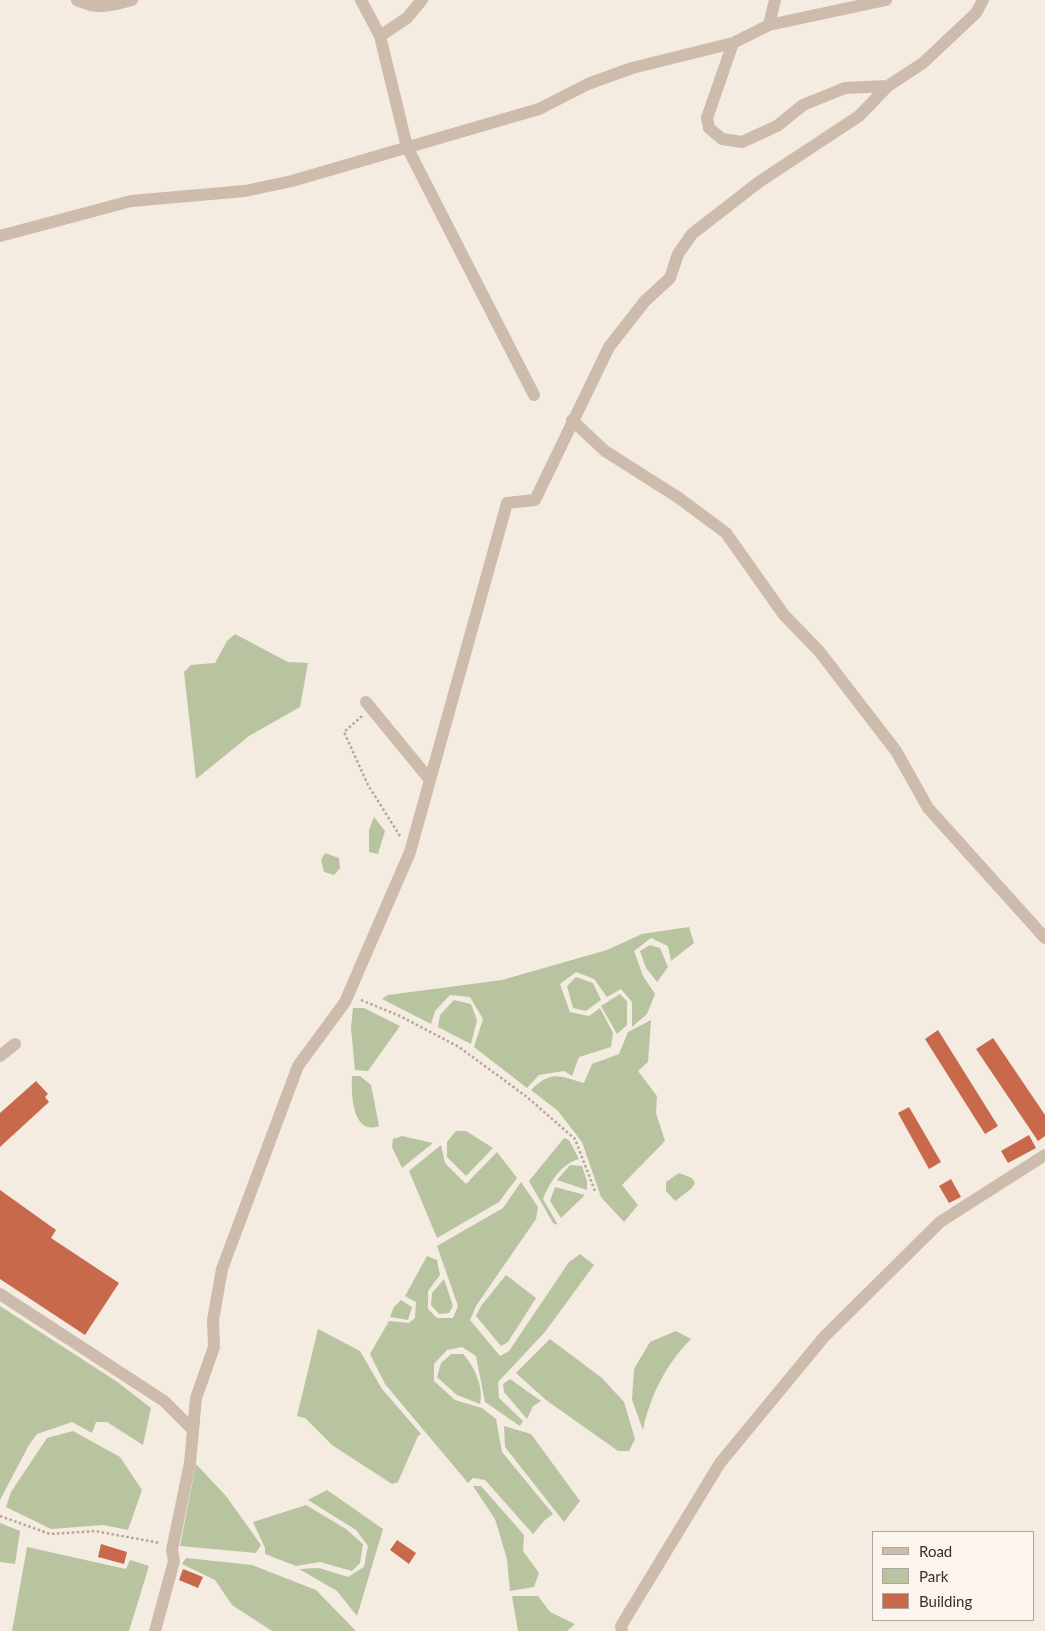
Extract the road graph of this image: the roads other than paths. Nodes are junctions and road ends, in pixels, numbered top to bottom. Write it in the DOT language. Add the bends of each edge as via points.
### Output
graph roads {
  1 [pos="76,0"];
  2 [pos="132,0"];
  3 [pos="361,0"];
  4 [pos="422,0"];
  5 [pos="775,0"];
  6 [pos="886,0"];
  7 [pos="983,0"];
  8 [pos="769,25"];
  9 [pos="380,36"];
  10 [pos="733,42"];
  11 [pos="888,86"];
  12 [pos="407,147"];
  13 [pos="0,236"];
  14 [pos="534,395"];
  15 [pos="572,420"];
  16 [pos="368,704"];
  17 [pos="430,780"];
  18 [pos="1045,938"];
  19 [pos="15,1044"];
  20 [pos="0,1056"];
  21 [pos="1045,1156"];
  22 [pos="0,1294"];
  23 [pos="193,1430"];
  24 [pos="155,1631"];
  25 [pos="622,1631"];
  1 -- 2 [label="street" via="91,7 107,7"];
  3 -- 9 [label="street"];
  4 -- 9 [label="street" via="407,18"];
  5 -- 8 [label="street"];
  6 -- 8 [label="street"];
  7 -- 11 [label="street" via="976,13 923,63"];
  8 -- 10 [label="street"];
  9 -- 12 [label="street"];
  10 -- 11 [label="street" via="707,118 709,128 722,139 742,142 777,126 803,105 845,88"];
  10 -- 12 [label="street" via="632,68 588,84 539,108"];
  11 -- 15 [label="street" via="859,116 759,182 692,234 678,254 670,278 645,301 609,347"];
  12 -- 13 [label="street" via="292,181 245,191 131,201"];
  12 -- 14 [label="street"];
  15 -- 17 [label="street" via="535,500 507,503"];
  15 -- 18 [label="street" via="605,451 680,498 726,533 784,615 819,651 896,751 928,808"];
  16 -- 17 [label="street"];
  17 -- 23 [label="street" via="410,852 345,1002 298,1066 222,1269 213,1320 214,1347 196,1398"];
  19 -- 20 [label="street"];
  21 -- 25 [label="street" via="940,1222 824,1337 720,1463 658,1562 621,1626"];
  22 -- 23 [label="street" via="164,1401"];
  23 -- 24 [label="street" via="190,1463 172,1550 174,1561"];
}
